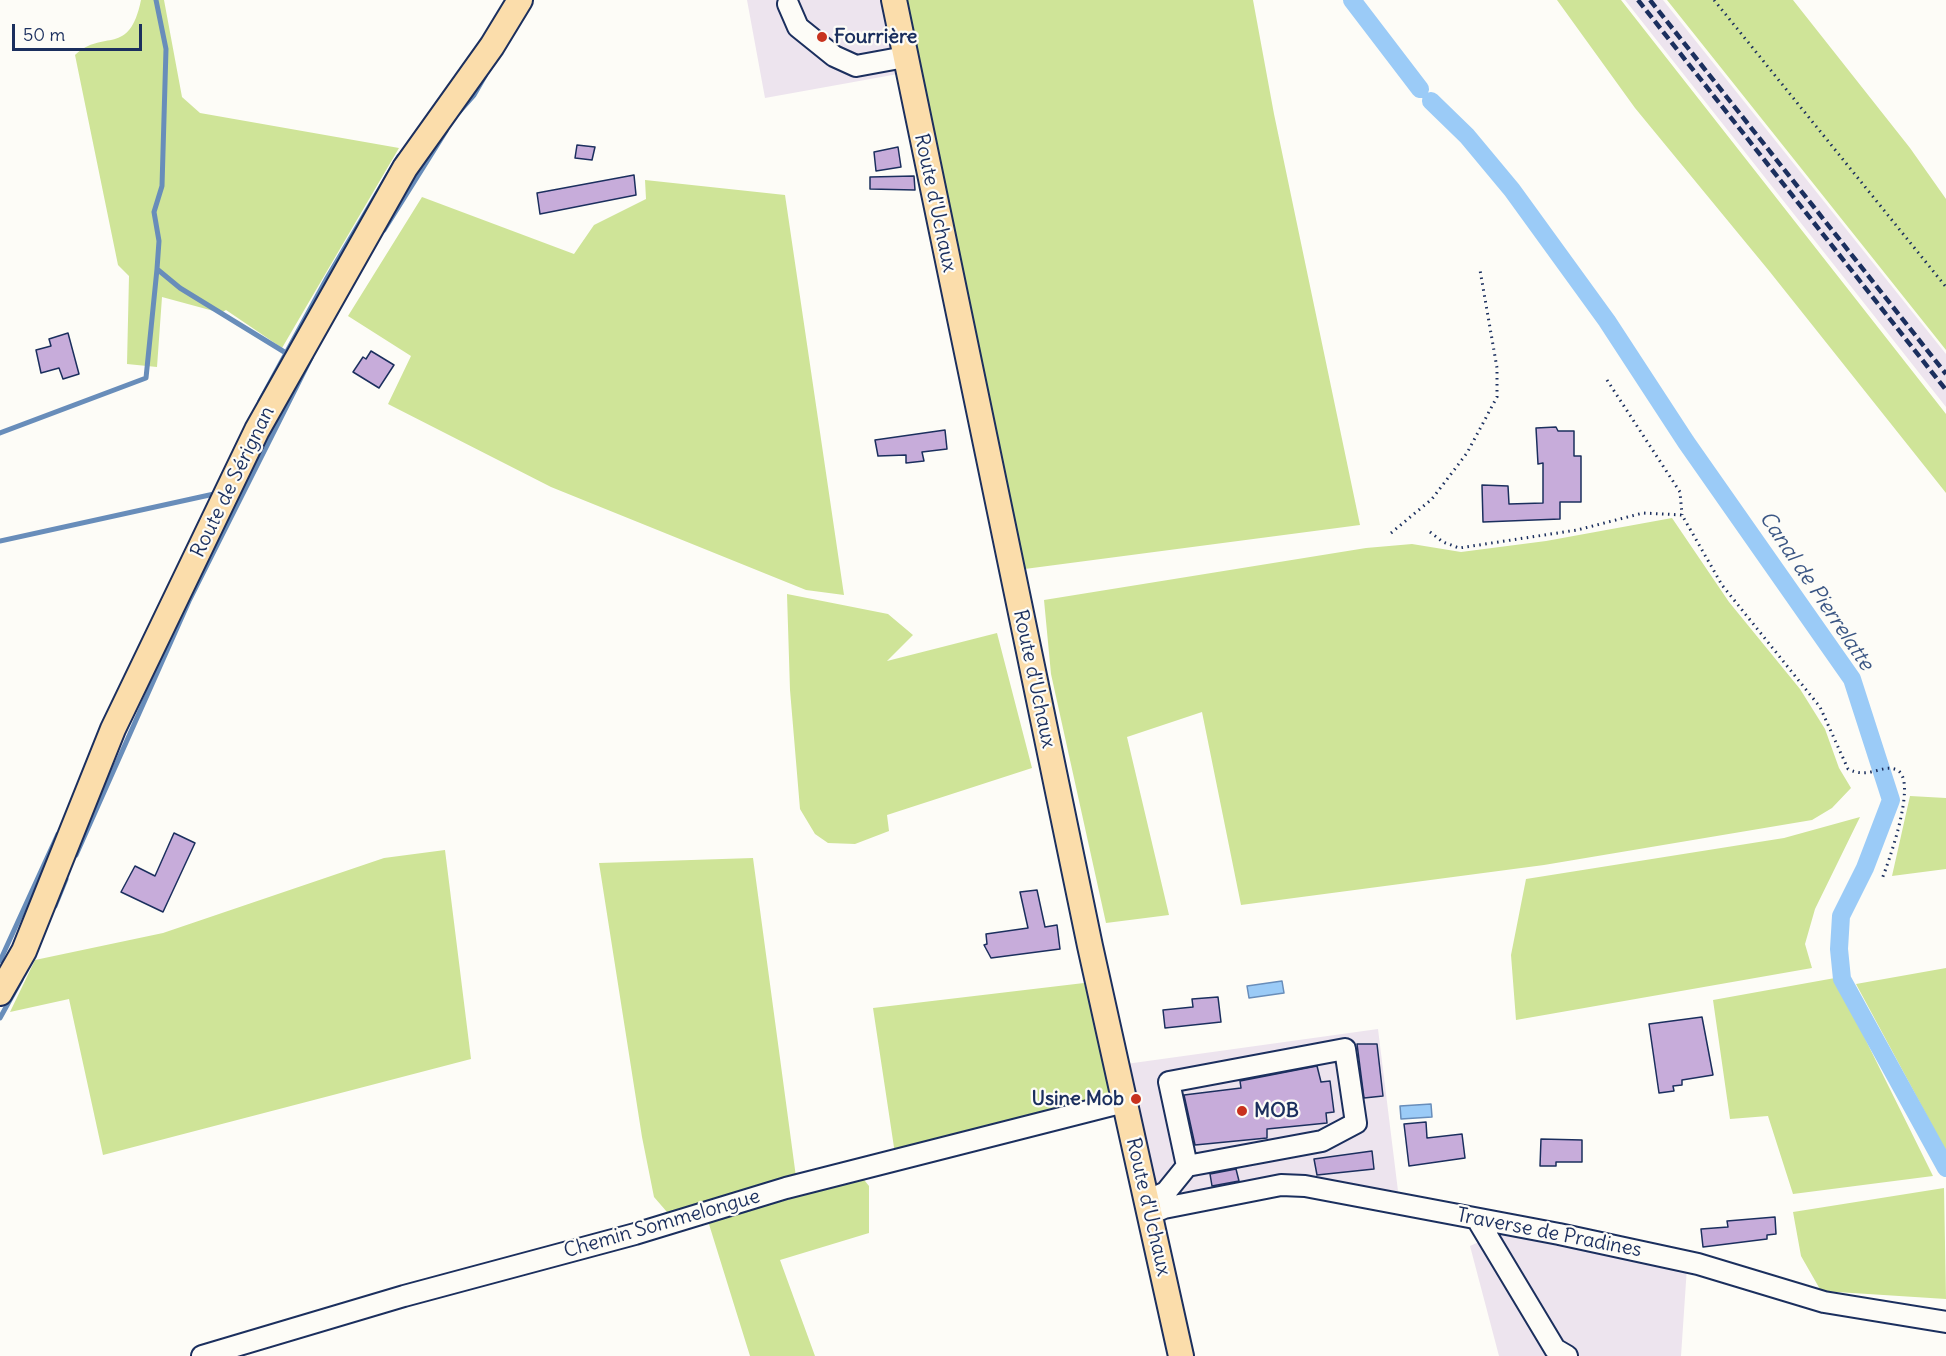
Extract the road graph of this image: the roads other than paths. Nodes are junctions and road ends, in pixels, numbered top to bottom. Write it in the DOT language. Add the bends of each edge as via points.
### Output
graph roads {
  1 [pos="520,0"];
  2 [pos="894,0"];
  3 [pos="788,4"];
  4 [pos="905,57"];
  5 [pos="0,993"];
  6 [pos="1124,1102"];
  7 [pos="1187,1166"];
  8 [pos="1148,1207"];
  9 [pos="1477,1219"];
  10 [pos="1946,1322"];
  11 [pos="202,1356"];
  12 [pos="1181,1356"];
  13 [pos="1567,1356"];
  1 -- 5 [label="main road, Route de Sérignan" via="399,177 257,430 114,729 24,951"];
  2 -- 4 [label="main road, Route d'Uchaux"];
  3 -- 4 [label="street" via="798,27 834,56 856,66"];
  4 -- 6 [label="main road, Route d'Uchaux"];
  6 -- 8 [label="main road, Route d'Uchaux"];
  6 -- 11 [label="street, Chemin Sommelongue" via="786,1188"];
  7 -- 7 [label="street" via="1169,1082 1345,1048 1356,1123 1322,1141"];
  7 -- 8 [label="street"];
  8 -- 9 [label="street, Traverse de Pradines" via="1164,1208 1281,1185 1305,1186"];
  8 -- 12 [label="main road, Route d'Uchaux"];
  9 -- 10 [label="street, Traverse de Pradines" via="1698,1264 1824,1302"];
  9 -- 13 [label="street" via="1555,1349"];
}
